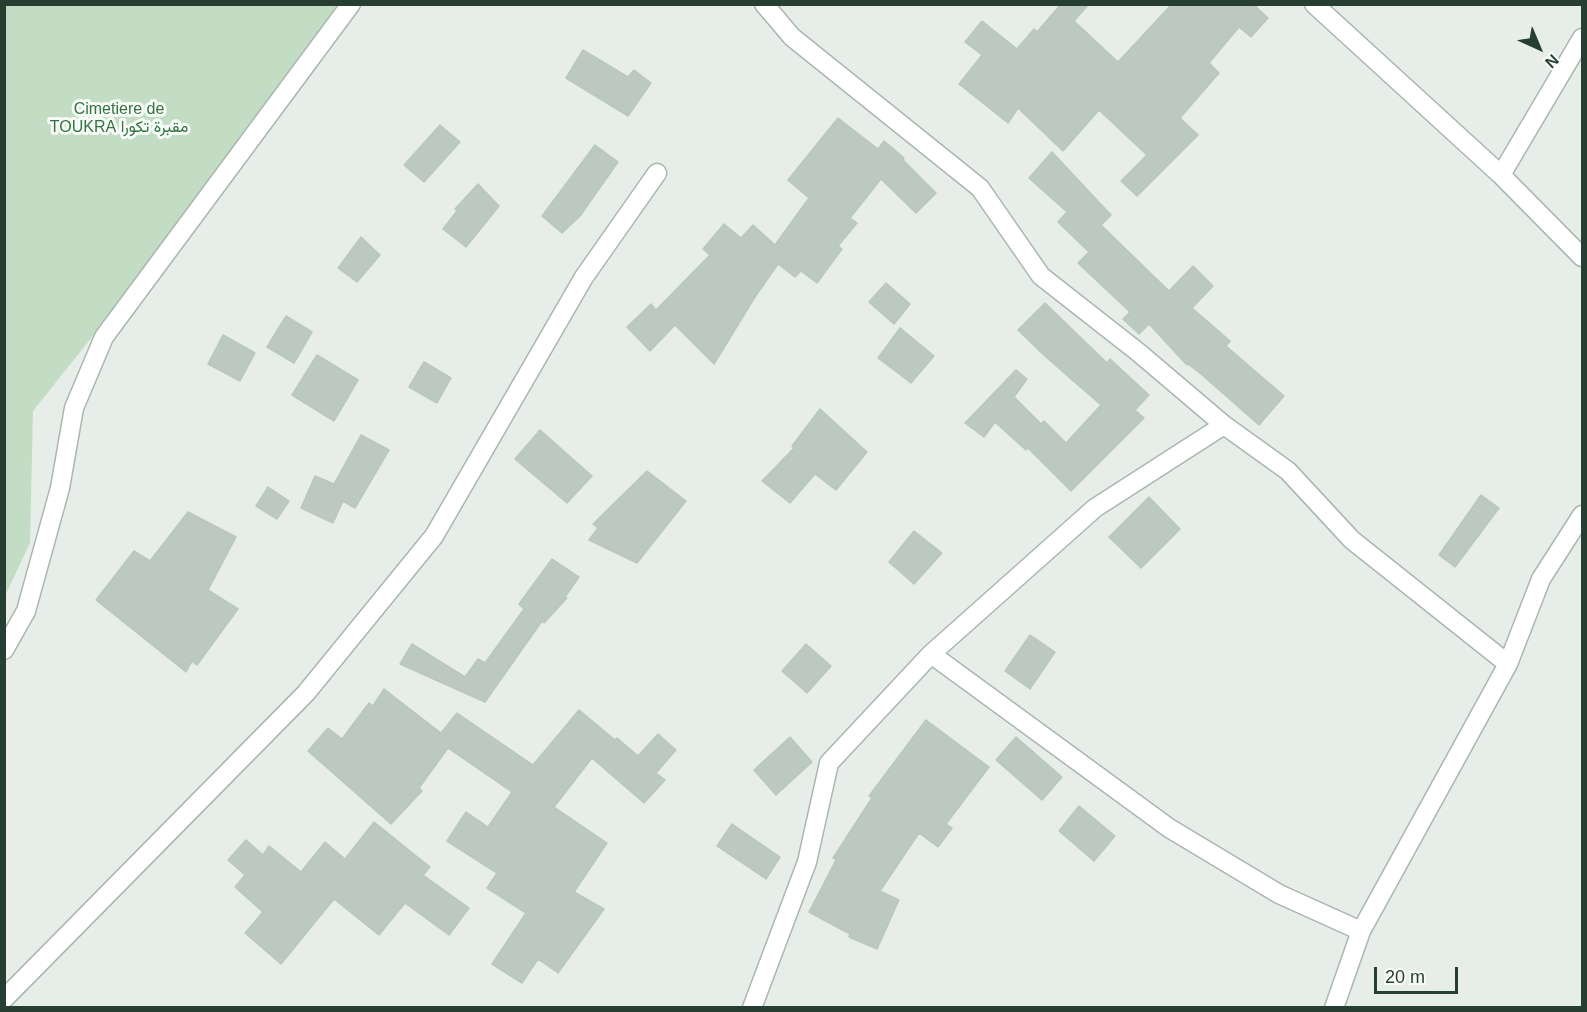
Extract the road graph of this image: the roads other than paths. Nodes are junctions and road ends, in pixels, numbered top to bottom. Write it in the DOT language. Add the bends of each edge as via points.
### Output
graph roads {
  1 [pos="351,4"];
  2 [pos="765,4"];
  3 [pos="1314,4"];
  4 [pos="1582,38"];
  5 [pos="657,173"];
  6 [pos="1501,175"];
  7 [pos="1582,257"];
  8 [pos="1224,425"];
  9 [pos="1582,515"];
  10 [pos="4,650"];
  11 [pos="931,654"];
  12 [pos="1508,664"];
  13 [pos="1361,931"];
  14 [pos="4,999"];
  15 [pos="752,1008"];
  16 [pos="1334,1008"];
  1 -- 10 [label="street" via="104,337 74,408 60,488 26,611"];
  2 -- 8 [label="street" via="792,37 980,188 1041,276"];
  3 -- 6 [label="street"];
  4 -- 6 [label="street"];
  5 -- 14 [label="street" via="584,277 434,536 306,693"];
  6 -- 7 [label="street"];
  8 -- 11 [label="street" via="1095,508"];
  8 -- 12 [label="street" via="1288,471 1352,540"];
  9 -- 12 [label="street" via="1540,579"];
  11 -- 13 [label="street" via="1169,828 1279,894"];
  11 -- 15 [label="street" via="829,763 807,862"];
  12 -- 13 [label="street"];
  13 -- 16 [label="street"];
}
